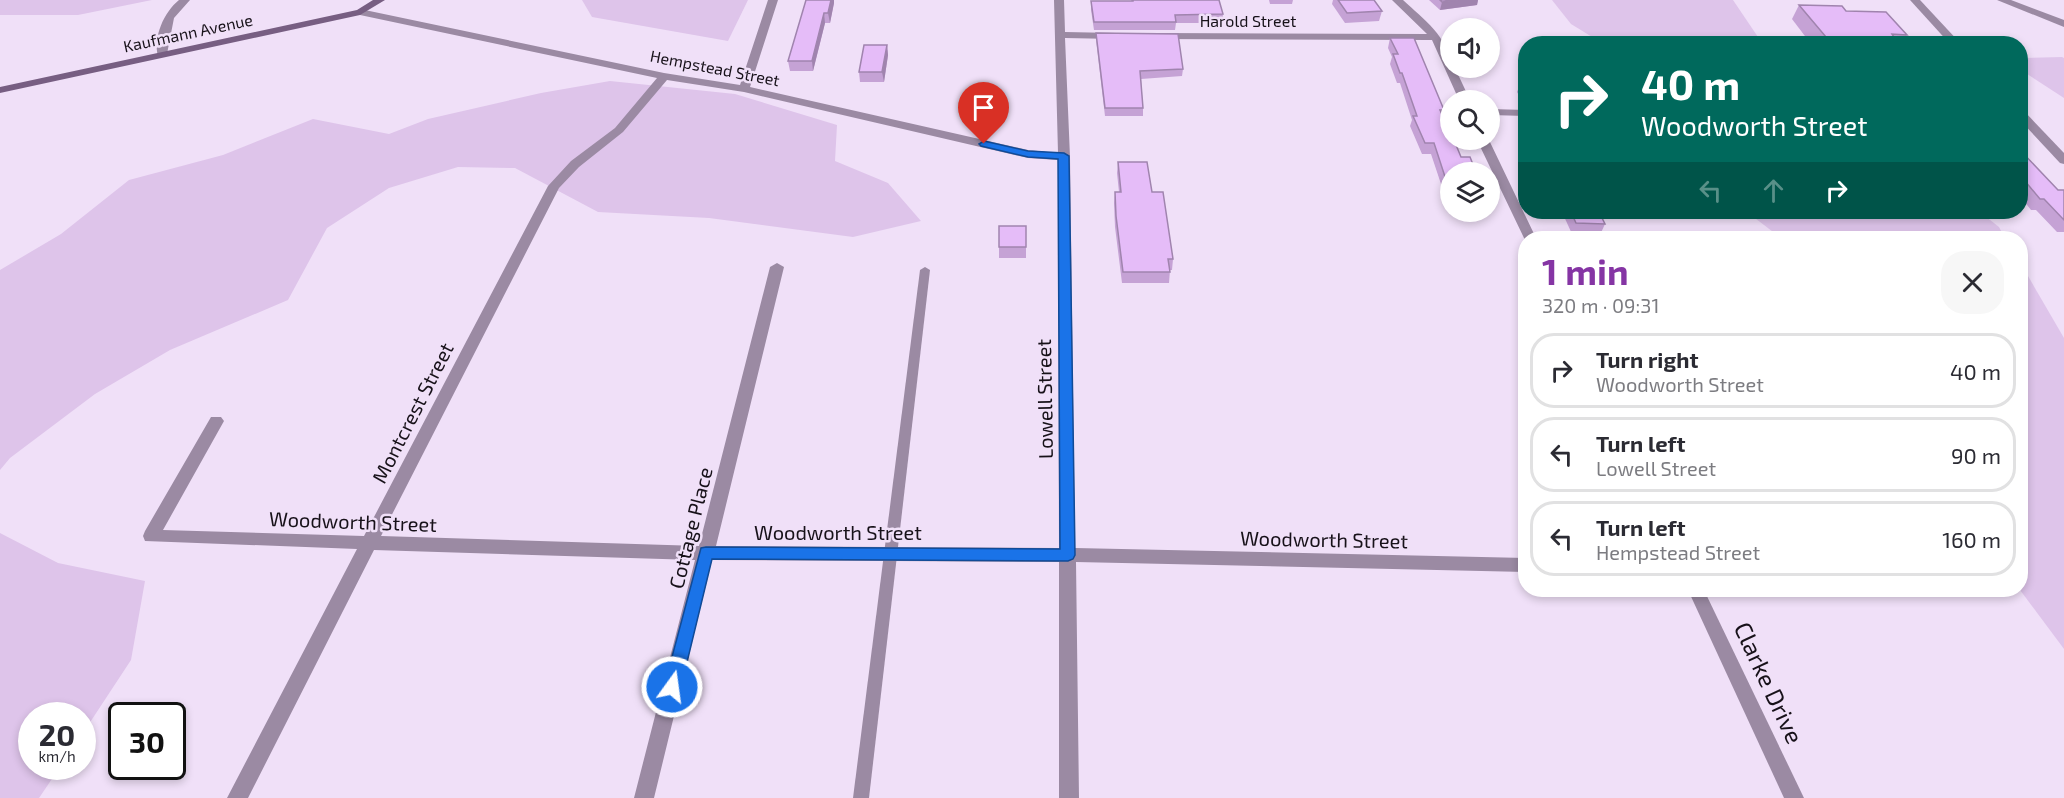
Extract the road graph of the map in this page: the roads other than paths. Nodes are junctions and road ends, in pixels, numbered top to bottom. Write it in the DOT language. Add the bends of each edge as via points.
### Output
graph roads {
  1 [pos="185,0"];
  2 [pos="380,0"];
  3 [pos="773,0"];
  4 [pos="1059,0"];
  5 [pos="1397,0"];
  6 [pos="1915,0"];
  7 [pos="2002,0"];
  8 [pos="360,12"];
  9 [pos="2064,24"];
  10 [pos="1059,36"];
  11 [pos="1130,36"];
  12 [pos="1142,36"];
  13 [pos="1949,36"];
  14 [pos="1436,38"];
  15 [pos="162,54"];
  16 [pos="664,76"];
  17 [pos="744,89"];
  18 [pos="0,90"];
  19 [pos="1460,90"];
  20 [pos="1500,112"];
  21 [pos="1518,113"];
  22 [pos="2028,122"];
  23 [pos="1488,150"];
  24 [pos="1064,156"];
  25 [pos="2064,160"];
  26 [pos="1518,213"];
  27 [pos="777,267"];
  28 [pos="925,270"];
  29 [pos="216,421"];
  30 [pos="369,544"];
  31 [pos="706,553"];
  32 [pos="890,554"];
  33 [pos="1068,555"];
  34 [pos="1518,565"];
  35 [pos="1698,597"];
  36 [pos="237,798"];
  37 [pos="644,798"];
  38 [pos="861,798"];
  39 [pos="1069,798"];
  40 [pos="1794,798"];
  1 -- 15 [label="street" via="167,19"];
  2 -- 8 [label="main road, Kaufmann Avenue"];
  3 -- 17 [label="street"];
  4 -- 10 [label="street, Lowell Street"];
  5 -- 14 [label="street"];
  6 -- 13 [label="street"];
  7 -- 9 [label="street"];
  8 -- 15 [label="main road, Kaufmann Avenue"];
  8 -- 16 [label="street, Hempstead Street"];
  10 -- 11 [label="street"];
  10 -- 24 [label="street, Lowell Street"];
  12 -- 14 [label="street, Harold Street"];
  14 -- 19 [label="street"];
  15 -- 18 [label="main road, Kaufmann Avenue"];
  16 -- 17 [label="street, Hempstead Street"];
  16 -- 30 [label="street, Montcrest Street" via="619,130 554,186"];
  17 -- 24 [label="street, Hempstead Street" via="1028,154"];
  20 -- 21 [label="street"];
  22 -- 25 [label="street"];
  23 -- 26 [label="street"];
  24 -- 33 [label="street, Lowell Street"];
  27 -- 31 [label="street, Cottage Place"];
  28 -- 32 [label="lane"];
  29 -- 30 [label="street, Woodworth Street" via="151,536"];
  30 -- 31 [label="street, Woodworth Street"];
  30 -- 36 [label="street, Montcrest Street"];
  31 -- 32 [label="street, Woodworth Street"];
  31 -- 37 [label="street, Cottage Place"];
  32 -- 33 [label="street, Woodworth Street"];
  32 -- 38 [label="lane"];
  33 -- 34 [label="street, Woodworth Street"];
  33 -- 39 [label="street, Lowell Street"];
  35 -- 40 [label="street, Clarke Drive"];
}
